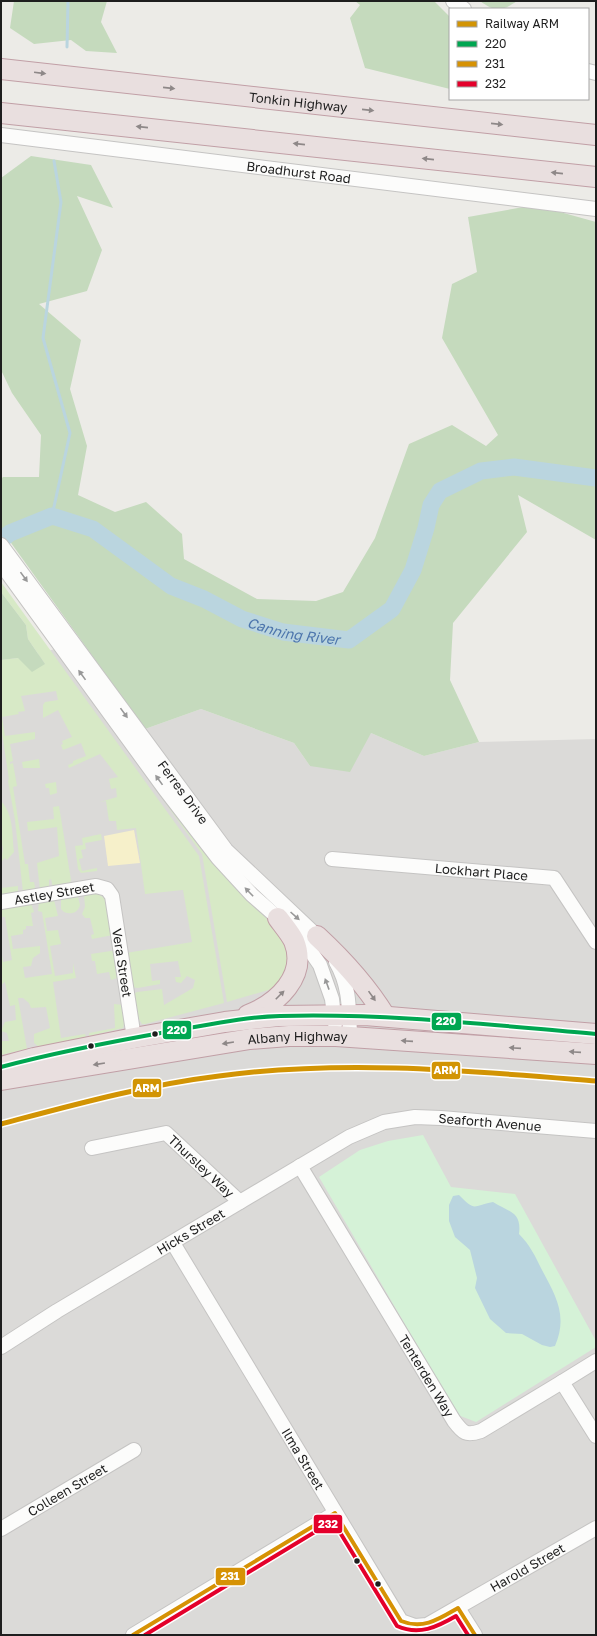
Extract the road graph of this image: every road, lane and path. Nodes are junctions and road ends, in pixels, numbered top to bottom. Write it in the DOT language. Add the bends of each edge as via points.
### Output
graph roads {
  1 [pos="454,1"];
  2 [pos="463,8"];
  3 [pos="1,69"];
  4 [pos="1,113"];
  5 [pos="1,135"];
  6 [pos="596,135"];
  7 [pos="596,177"];
  8 [pos="596,209"];
  9 [pos="1,546"];
  10 [pos="1,564"];
  11 [pos="46,616"];
  12 [pos="332,859"];
  13 [pos="107,889"];
  14 [pos="1,902"];
  15 [pos="278,918"];
  16 [pos="317,936"];
  17 [pos="596,942"];
  18 [pos="342,1014"];
  19 [pos="385,1016"];
  20 [pos="235,1021"];
  21 [pos="596,1034"];
  22 [pos="343,1036"];
  23 [pos="134,1038"];
  24 [pos="596,1054"];
  25 [pos="1,1067"];
  26 [pos="1,1080"];
  27 [pos="384,1122"];
  28 [pos="596,1131"];
  29 [pos="92,1148"];
  30 [pos="300,1166"];
  31 [pos="240,1202"];
  32 [pos="173,1243"];
  33 [pos="1,1347"];
  34 [pos="596,1361"];
  35 [pos="562,1382"];
  36 [pos="596,1436"];
  37 [pos="134,1450"];
  38 [pos="335,1512"];
  39 [pos="596,1528"];
  40 [pos="1,1530"];
  41 [pos="458,1608"];
  42 [pos="133,1635"];
  43 [pos="475,1635"];
  1 -- 2 [label="street"];
  3 -- 6 [label="highway, Tonkin Highway, one-way"];
  7 -- 4 [label="highway, one-way"];
  5 -- 8 [label="street, Broadhurst Road"];
  9 -- 11 [label="street, Ferres Drive, one-way"];
  10 -- 11 [label="street, Ferres Drive"];
  15 -- 11 [label="street, Ferres Drive, one-way" via="252,895 218,858 164,788"];
  11 -- 16 [label="street, Ferres Drive, one-way" via="226,850"];
  12 -- 17 [label="street, Lockhart Place" via="554,878"];
  13 -- 14 [label="street, Astley Street" via="96,886"];
  13 -- 23 [label="street, Vera Street" via="112,896"];
  18 -- 15 [label="street, Ferres Drive, one-way" via="332,999 320,965 302,939"];
  20 -- 15 [label="highway, one-way" via="263,1009 278,997 296,974 298,960 294,941"];
  16 -- 18 [label="street, Ferres Drive" via="344,976 348,992"];
  16 -- 19 [label="highway, one-way" via="361,980"];
  18 -- 19 [label="highway, Albany Highway"];
  18 -- 20 [label="highway, Albany Highway" via="278,1016"];
  18 -- 22 [label="street, Ferres Drive"];
  19 -- 21 [label="highway, Albany Highway"];
  20 -- 23 [label="highway, Albany Highway"];
  24 -- 22 [label="highway, Albany Highway, one-way"];
  22 -- 26 [label="highway, Albany Highway, one-way" via="250,1039"];
  23 -- 25 [label="highway, Albany Highway"];
  27 -- 28 [label="street, Seaforth Avenue" via="415,1117 441,1118"];
  27 -- 30 [label="street, Hicks Street" via="349,1137"];
  29 -- 31 [label="street, Thursley Way" via="166,1133"];
  30 -- 31 [label="street, Hicks Street"];
  30 -- 35 [label="street, Tenterden Way" via="462,1431 471,1434 481,1431"];
  31 -- 32 [label="street, Hicks Street"];
  32 -- 33 [label="street, Hicks Street"];
  32 -- 38 [label="street, Ilma Street"];
  34 -- 35 [label="street"];
  35 -- 36 [label="street"];
  37 -- 40 [label="street, Colleen Street"];
  38 -- 41 [label="street, Ilma Street" via="401,1620 410,1625 422,1626"];
  38 -- 42 [label="street"];
  39 -- 41 [label="street, Harold Street"];
  41 -- 43 [label="street"];
}
